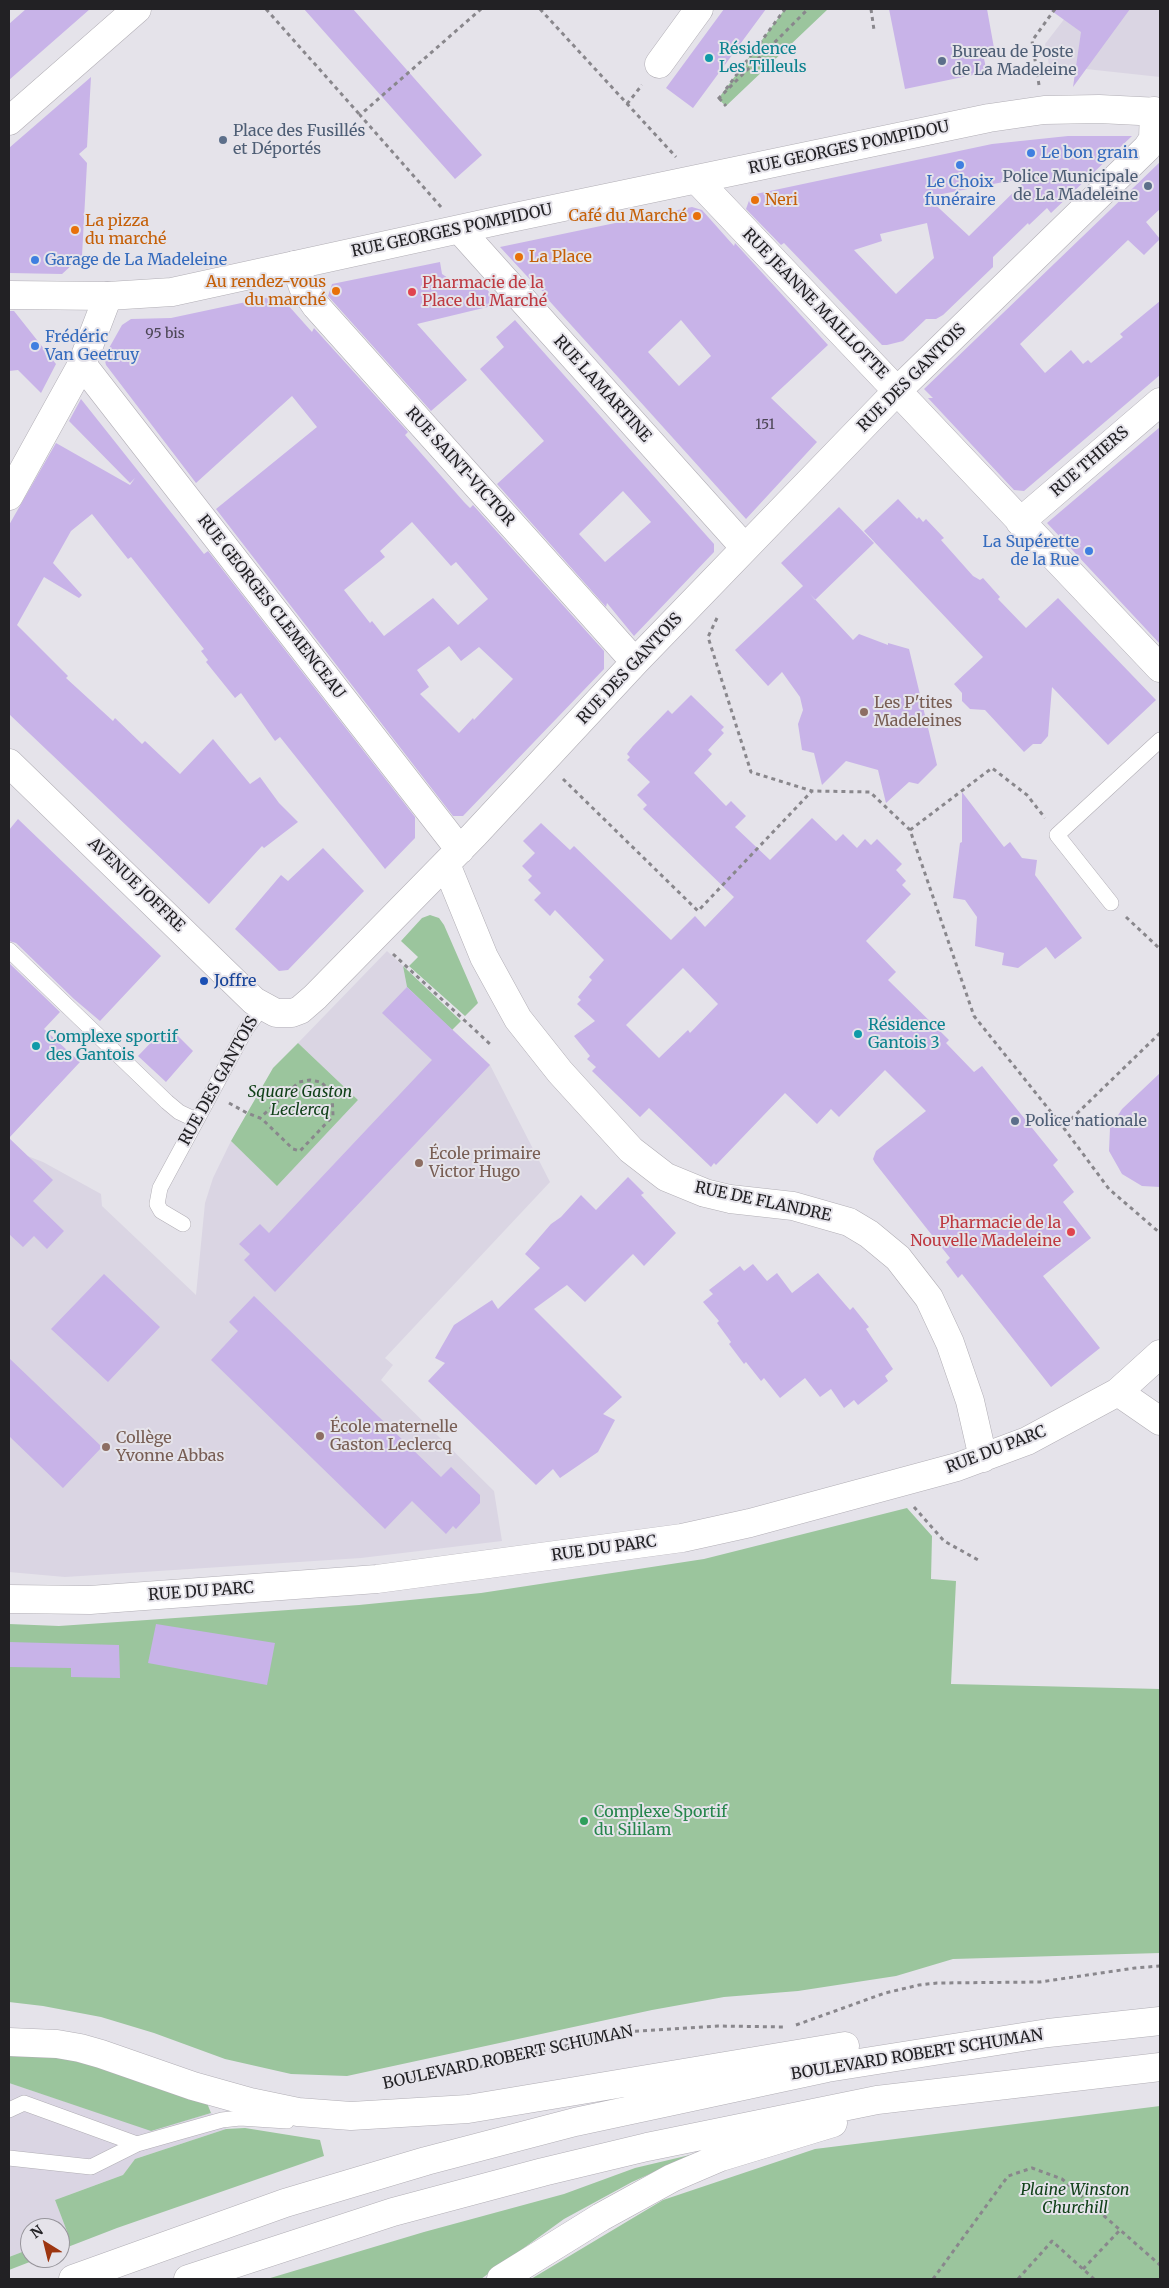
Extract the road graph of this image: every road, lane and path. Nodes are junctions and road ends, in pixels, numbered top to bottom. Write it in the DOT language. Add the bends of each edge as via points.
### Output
graph roads {
  1 [pos="137,9"];
  2 [pos="266,9"];
  3 [pos="482,9"];
  4 [pos="540,9"];
  5 [pos="699,9"];
  6 [pos="784,9"];
  7 [pos="808,9"];
  8 [pos="870,9"];
  9 [pos="1055,9"];
  10 [pos="874,30"];
  11 [pos="659,64"];
  12 [pos="718,99"];
  13 [pos="726,106"];
  14 [pos="1044,110"];
  15 [pos="1157,112"];
  16 [pos="360,115"];
  17 [pos="9,120"];
  18 [pos="696,180"];
  19 [pos="460,230"];
  20 [pos="295,265"];
  21 [pos="9,295"];
  22 [pos="108,296"];
  23 [pos="82,364"];
  24 [pos="897,391"];
  25 [pos="1160,402"];
  26 [pos="9,496"];
  27 [pos="1020,522"];
  28 [pos="746,548"];
  29 [pos="720,611"];
  30 [pos="635,662"];
  31 [pos="1160,668"];
  32 [pos="1160,740"];
  33 [pos="544,761"];
  34 [pos="9,763"];
  35 [pos="812,791"];
  36 [pos="910,830"];
  37 [pos="1057,835"];
  38 [pos="453,857"];
  39 [pos="1110,903"];
  40 [pos="375,936"];
  41 [pos="1160,949"];
  42 [pos="9,950"];
  43 [pos="262,1007"];
  44 [pos="1160,1033"];
  45 [pos="490,1044"];
  46 [pos="211,1093"];
  47 [pos="260,1118"];
  48 [pos="196,1120"];
  49 [pos="1063,1127"];
  50 [pos="183,1224"];
  51 [pos="1160,1233"];
  52 [pos="1160,1354"];
  53 [pos="1118,1392"];
  54 [pos="1160,1421"];
  55 [pos="983,1458"];
  56 [pos="894,1484"];
  57 [pos="980,1561"];
  58 [pos="9,1599"];
  59 [pos="1160,1966"];
  60 [pos="1160,2022"];
  61 [pos="1048,2033"];
  62 [pos="9,2042"];
  63 [pos="1160,2067"];
  64 [pos="383,2085"];
  65 [pos="934,2092"];
  66 [pos="9,2110"];
  67 [pos="351,2116"];
  68 [pos="136,2144"];
  69 [pos="9,2158"];
  70 [pos="1120,2230"];
  71 [pos="1160,2265"];
  72 [pos="1083,2269"];
  73 [pos="73,2279"];
  74 [pos="188,2279"];
  75 [pos="501,2279"];
  76 [pos="933,2279"];
  77 [pos="1018,2279"];
  78 [pos="1094,2279"];
  1 -- 17 [label="main road"];
  2 -- 16 [label="path"];
  3 -- 16 [label="path"];
  4 -- 18 [label="path"];
  5 -- 11 [label="main road"];
  6 -- 12 [label="path"];
  7 -- 12 [label="path"];
  8 -- 10 [label="path"];
  9 -- 14 [label="path" via="1032,41"];
  12 -- 13 [label="path"];
  14 -- 15 [label="main road, RUE GEORGES POMPIDOU"];
  14 -- 18 [label="main road, RUE GEORGES POMPIDOU"];
  15 -- 24 [label="main road, RUE DES GANTOIS" via="1153,139 1147,148"];
  16 -- 19 [label="path"];
  18 -- 19 [label="main road, RUE GEORGES POMPIDOU"];
  18 -- 24 [label="main road, RUE JEANNE MAILLOTTE"];
  19 -- 20 [label="main road, RUE GEORGES POMPIDOU"];
  19 -- 28 [label="main road, RUE LAMARTINE"];
  20 -- 22 [label="main road, RUE GEORGES POMPIDOU" via="172,292"];
  20 -- 30 [label="main road, RUE SAINT-VICTOR" via="316,306"];
  21 -- 22 [label="main road, RUE GEORGES POMPIDOU"];
  22 -- 23 [label="main road"];
  23 -- 26 [label="main road"];
  23 -- 38 [label="main road, RUE GEORGES CLEMENCEAU"];
  24 -- 27 [label="main road, RUE JEANNE MAILLOTTE"];
  24 -- 28 [label="main road, RUE DES GANTOIS"];
  25 -- 27 [label="main road, RUE THIERS"];
  27 -- 31 [label="main road, RUE JEANNE MAILLOTTE"];
  28 -- 30 [label="main road, RUE DES GANTOIS"];
  29 -- 35 [label="path" via="708,638 751,772"];
  30 -- 33 [label="main road, RUE DES GANTOIS"];
  32 -- 37 [label="lane"];
  33 -- 35 [label="path" via="698,911"];
  33 -- 38 [label="main road, RUE DES GANTOIS"];
  34 -- 43 [label="main road, AVENUE JOFFRE"];
  35 -- 36 [label="path" via="870,792"];
  36 -- 37 [label="path" via="992,768 1027,795"];
  36 -- 49 [label="path" via="974,1016"];
  37 -- 39 [label="lane"];
  38 -- 40 [label="main road, RUE DES GANTOIS"];
  38 -- 55 [label="main road, RUE DE FLANDRE" via="484,957 518,1019 565,1078 643,1160 666,1177 705,1193 793,1206 849,1222 870,1234 898,1258 929,1298 950,1343 970,1402"];
  39 -- 41 [label="path"];
  40 -- 43 [label="main road, RUE DES GANTOIS" via="300,1010 285,1014"];
  40 -- 45 [label="path"];
  42 -- 48 [label="lane" via="167,1102"];
  43 -- 46 [label="lane, RUE DES GANTOIS" via="246,1029"];
  44 -- 49 [label="path"];
  46 -- 47 [label="path"];
  46 -- 48 [label="lane, RUE DES GANTOIS"];
  47 -- 47 [label="path" via="293,1149 300,1151 333,1116 332,1093 321,1082 299,1082"];
  48 -- 50 [label="lane, RUE DES GANTOIS" via="157,1199 162,1212"];
  49 -- 51 [label="path" via="1109,1189"];
  52 -- 53 [label="main road, RUE DU PARC"];
  53 -- 54 [label="main road"];
  53 -- 55 [label="main road, RUE DU PARC" via="1027,1441"];
  55 -- 56 [label="main road, RUE DU PARC"];
  56 -- 57 [label="path" via="944,1541"];
  56 -- 58 [label="main road, RUE DU PARC" via="795,1512 682,1538 474,1567 377,1579 90,1600"];
  59 -- 64 [label="path, BOULEVARD ROBERT SCHUMAN" via="1040,1982 919,1985 885,1993 794,2025 622,2032 467,2070"];
  60 -- 61 [label="main road, BOULEVARD ROBERT SCHUMAN"];
  61 -- 67 [label="main road" via="942,2036 857,2045 468,2109"];
  61 -- 73 [label="main road, BOULEVARD ROBERT SCHUMAN" via="827,2068 567,2124 285,2203"];
  62 -- 67 [label="main road" via="80,2048 250,2102 298,2112"];
  63 -- 65 [label="main road"];
  65 -- 74 [label="main road" via="795,2115 543,2172 394,2212"];
  65 -- 75 [label="main road" via="721,2157 692,2169 610,2212"];
  66 -- 68 [label="lane" via="24,2103"];
  67 -- 68 [label="lane" via="293,2121 222,2120"];
  68 -- 69 [label="lane" via="91,2167"];
  70 -- 71 [label="path"];
  70 -- 72 [label="path"];
  70 -- 76 [label="path" via="1062,2179 1032,2168 1008,2176"];
  72 -- 77 [label="path" via="1052,2241"];
  72 -- 78 [label="path"];
}
